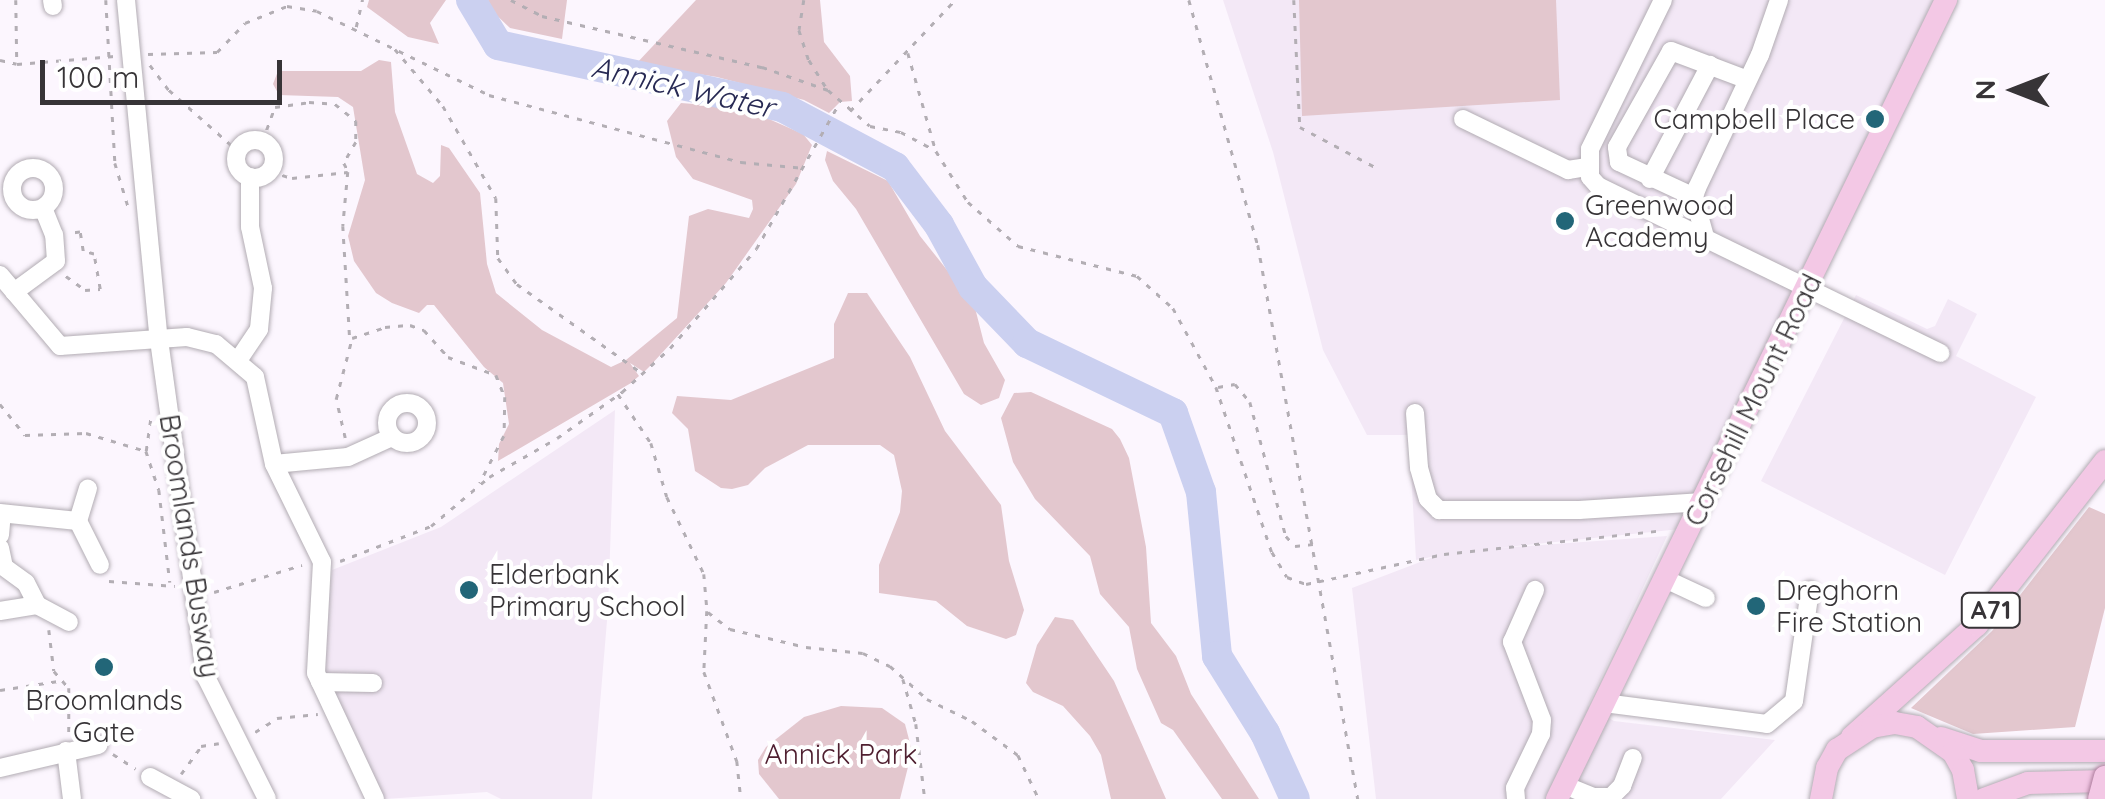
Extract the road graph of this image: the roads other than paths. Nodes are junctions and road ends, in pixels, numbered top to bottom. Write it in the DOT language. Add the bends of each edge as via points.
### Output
graph roads {
  1 [pos="126,0"];
  2 [pos="1662,0"];
  3 [pos="1780,0"];
  4 [pos="1946,0"];
  5 [pos="1710,65"];
  6 [pos="1745,79"];
  7 [pos="1463,120"];
  8 [pos="1588,167"];
  9 [pos="1632,169"];
  10 [pos="250,178"];
  11 [pos="1650,179"];
  12 [pos="1618,195"];
  13 [pos="1694,197"];
  14 [pos="43,208"];
  15 [pos="1705,236"];
  16 [pos="0,276"];
  17 [pos="1807,289"];
  18 [pos="14,292"];
  19 [pos="159,340"];
  20 [pos="1941,353"];
  21 [pos="240,359"];
  22 [pos="1415,413"];
  23 [pos="392,437"];
  24 [pos="2105,461"];
  25 [pos="274,464"];
  26 [pos="88,489"];
  27 [pos="1703,502"];
  28 [pos="1,513"];
  29 [pos="78,520"];
  30 [pos="0,535"];
  31 [pos="0,548"];
  32 [pos="100,565"];
  33 [pos="1665,578"];
  34 [pos="1535,590"];
  35 [pos="1810,590"];
  36 [pos="1706,598"];
  37 [pos="42,608"];
  38 [pos="0,611"];
  39 [pos="69,622"];
  40 [pos="320,682"];
  41 [pos="372,683"];
  42 [pos="1604,703"];
  43 [pos="1852,737"];
  44 [pos="1938,737"];
  45 [pos="98,745"];
  46 [pos="2105,751"];
  47 [pos="66,752"];
  48 [pos="1634,758"];
  49 [pos="0,768"];
  50 [pos="150,777"];
  51 [pos="2105,779"];
  52 [pos="1560,792"];
  53 [pos="1820,795"];
  54 [pos="72,799"];
  55 [pos="191,799"];
  56 [pos="267,799"];
  57 [pos="375,799"];
  58 [pos="1516,799"];
  59 [pos="1603,799"];
  60 [pos="1968,799"];
  61 [pos="1984,799"];
  62 [pos="2100,799"];
  1 -- 19 [label="street, Broomlands Busway"];
  2 -- 8 [label="street" via="1590,149"];
  3 -- 6 [label="street"];
  4 -- 17 [label="main road, Corsehill Mount Road"];
  5 -- 6 [label="street"];
  5 -- 9 [label="street" via="1677,51 1666,56 1617,147 1616,158"];
  5 -- 11 [label="street"];
  6 -- 13 [label="street"];
  7 -- 8 [label="street" via="1568,170"];
  8 -- 12 [label="street" via="1598,186"];
  9 -- 11 [label="street"];
  9 -- 12 [label="street"];
  10 -- 10 [label="street" via="237,164 238,151 262,142 273,154 270,170"];
  10 -- 21 [label="street" via="260,329"];
  11 -- 13 [label="street"];
  12 -- 15 [label="street"];
  13 -- 15 [label="street"];
  14 -- 18 [label="street" via="54,235 53,267"];
  15 -- 17 [label="street"];
  16 -- 18 [label="street"];
  17 -- 20 [label="street"];
  17 -- 27 [label="main road, Corsehill Mount Road"];
  18 -- 19 [label="street" via="60,346"];
  19 -- 21 [label="street" via="187,337"];
  19 -- 56 [label="street, Broomlands Busway" via="206,677 245,737"];
  21 -- 25 [label="street" via="255,377"];
  22 -- 27 [label="street" via="1418,468 1439,510"];
  23 -- 25 [label="street" via="348,457"];
  24 -- 43 [label="main road, A71" via="1977,625"];
  25 -- 40 [label="street" via="322,562"];
  26 -- 29 [label="street"];
  27 -- 33 [label="main road, Corsehill Mount Road"];
  28 -- 29 [label="street"];
  28 -- 30 [label="street"];
  29 -- 32 [label="street"];
  31 -- 37 [label="street" via="4,567 26,583"];
  33 -- 36 [label="street"];
  33 -- 42 [label="main road, Corsehill Mount Road"];
  34 -- 58 [label="street" via="1512,642 1542,720 1541,734"];
  35 -- 42 [label="street" via="1794,700 1768,724"];
  37 -- 38 [label="street"];
  37 -- 39 [label="street"];
  40 -- 41 [label="street"];
  40 -- 57 [label="street"];
  42 -- 52 [label="main road, Corsehill Mount Road"];
  43 -- 44 [label="main road" via="1895,723"];
  43 -- 53 [label="main road" via="1826,768"];
  44 -- 46 [label="main road" via="1981,751"];
  44 -- 60 [label="main road" via="1964,770"];
  45 -- 47 [label="street"];
  47 -- 49 [label="street"];
  47 -- 54 [label="street"];
  48 -- 59 [label="street" via="1617,793"];
  50 -- 55 [label="street"];
  51 -- 61 [label="main road" via="2028,783"];
  51 -- 62 [label="main road, bridge"];
  52 -- 59 [label="street"];
}
